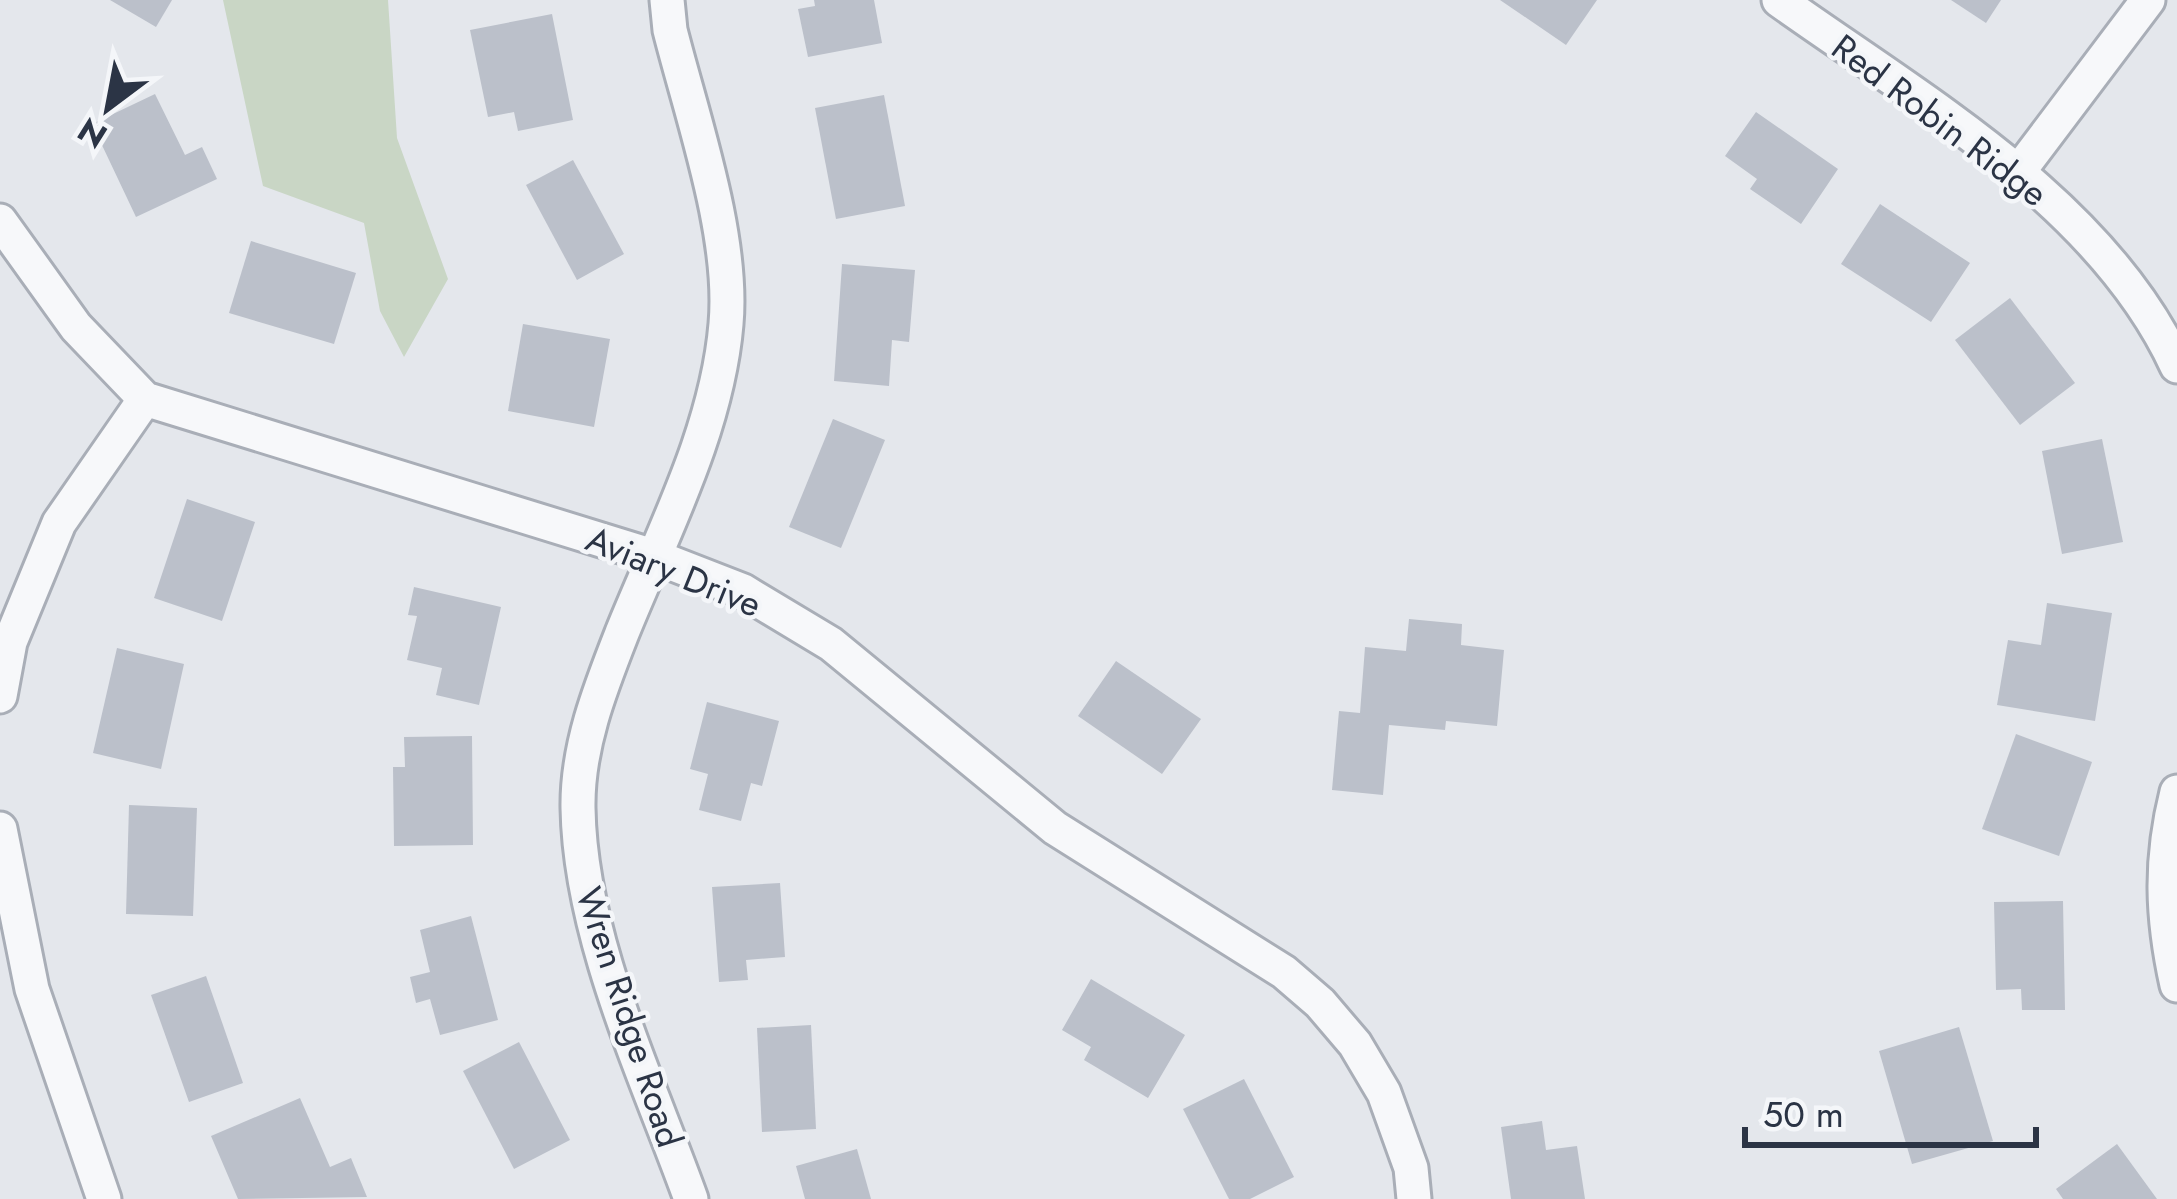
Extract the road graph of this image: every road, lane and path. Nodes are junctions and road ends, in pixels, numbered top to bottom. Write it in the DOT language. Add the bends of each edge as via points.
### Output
graph roads {
  1 [pos="667,0"];
  2 [pos="1779,0"];
  3 [pos="2148,0"];
  4 [pos="2019,171"];
  5 [pos="0,221"];
  6 [pos="2177,366"];
  7 [pos="145,399"];
  8 [pos="653,556"];
  9 [pos="0,696"];
  10 [pos="2177,792"];
  11 [pos="0,830"];
  12 [pos="2177,985"];
  13 [pos="104,1199"];
  14 [pos="691,1199"];
  15 [pos="1414,1199"];
  1 -- 8 [label="street, Wren Ridge Road" via="722,237 727,322 710,411"];
  2 -- 4 [label="street, Red Robin Ridge"];
  3 -- 4 [label="street"];
  4 -- 6 [label="street, Red Robin Ridge" via="2135,296"];
  5 -- 7 [label="street, Aviary Drive" via="76,328"];
  7 -- 8 [label="street, Aviary Drive"];
  7 -- 9 [label="street" via="59,524 10,643"];
  8 -- 14 [label="street, Wren Ridge Road" via="601,686 578,804 598,941"];
  8 -- 15 [label="street, Aviary Drive" via="743,592 831,644 1055,828 1284,972 1354,1044 1384,1093"];
  10 -- 12 [label="street" via="2163,868"];
  11 -- 13 [label="street" via="32,989"];
}
